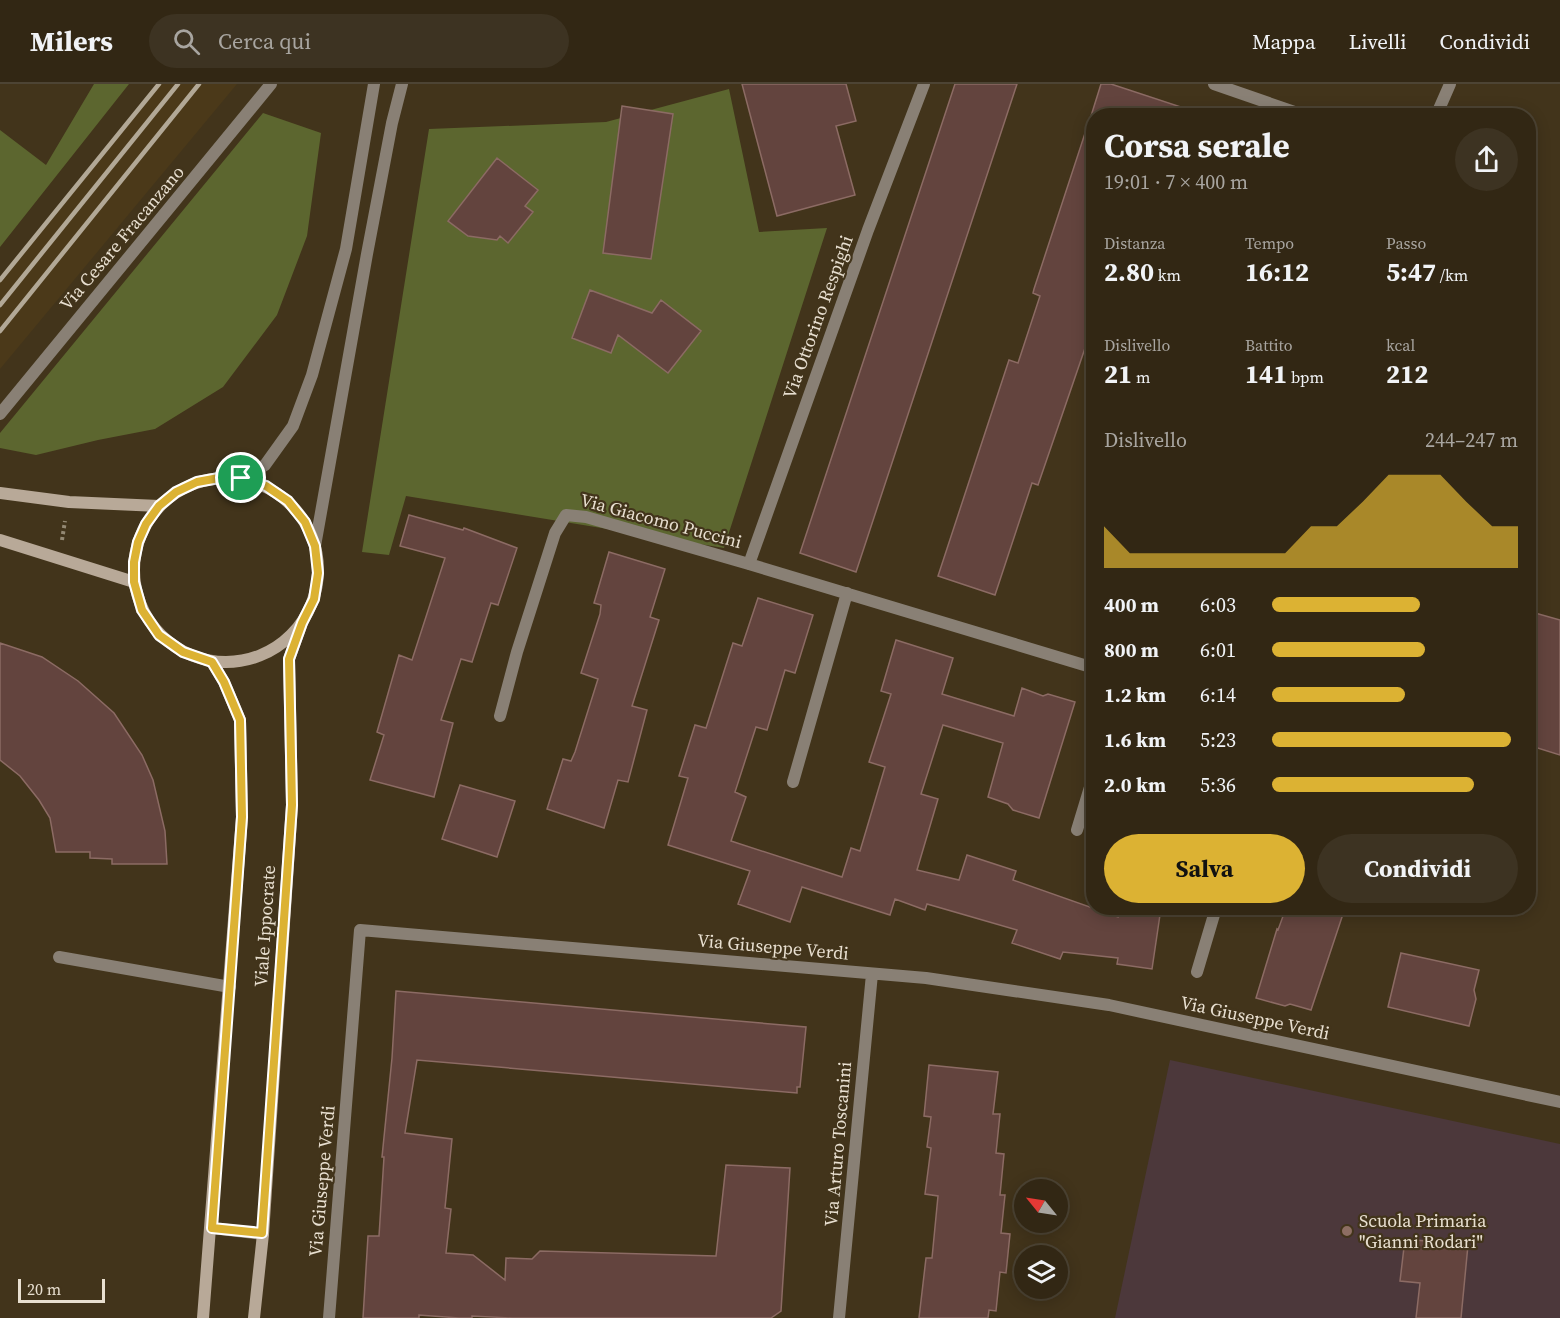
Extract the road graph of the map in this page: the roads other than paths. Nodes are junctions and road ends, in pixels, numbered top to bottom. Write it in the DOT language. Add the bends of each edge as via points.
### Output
graph roads {
  1 [pos="271,84"];
  2 [pos="374,84"];
  3 [pos="402,84"];
  4 [pos="924,84"];
  5 [pos="1214,84"];
  6 [pos="1450,84"];
  7 [pos="1283,108"];
  8 [pos="1440,108"];
  9 [pos="0,414"];
  10 [pos="241,478"];
  11 [pos="0,493"];
  12 [pos="159,506"];
  13 [pos="0,540"];
  14 [pos="315,546"];
  15 [pos="749,564"];
  16 [pos="134,582"];
  17 [pos="847,593"];
  18 [pos="302,623"];
  19 [pos="212,662"];
  20 [pos="1086,666"];
  21 [pos="500,716"];
  22 [pos="793,782"];
  23 [pos="1086,800"];
  24 [pos="1077,830"];
  25 [pos="1214,915"];
  26 [pos="59,957"];
  27 [pos="1197,972"];
  28 [pos="872,974"];
  29 [pos="230,987"];
  30 [pos="1560,1102"];
  31 [pos="212,1228"];
  32 [pos="262,1233"];
  33 [pos="203,1318"];
  34 [pos="254,1318"];
  35 [pos="329,1318"];
  36 [pos="839,1318"];
  1 -- 9 [label="street, Via Cesare Fracanzano"];
  2 -- 10 [label="street" via="346,249 312,375 293,426 265,465"];
  3 -- 14 [label="street"];
  4 -- 15 [label="street, Via Ottorino Respighi"];
  5 -- 7 [label="street"];
  6 -- 8 [label="street"];
  10 -- 12 [label="main road" via="197,482"];
  10 -- 14 [label="main road" via="266,486 288,501 305,522"];
  11 -- 12 [label="main road" via="69,502"];
  12 -- 16 [label="main road" via="138,542"];
  13 -- 16 [label="main road"];
  14 -- 18 [label="main road" via="318,573 314,599"];
  15 -- 17 [label="street, Via Giacomo Puccini"];
  15 -- 21 [label="street, Via Giacomo Puccini" via="586,517 566,515 555,533"];
  16 -- 19 [label="main road" via="142,610 159,635 183,652"];
  17 -- 20 [label="street, Via Giacomo Puccini"];
  17 -- 22 [label="street"];
  18 -- 19 [label="main road" via="284,642 262,655 237,662"];
  18 -- 32 [label="main road, Viale Ippocrate" via="289,659 292,805"];
  19 -- 29 [label="main road, Viale Ippocrate" via="240,720 241,731 242,817"];
  23 -- 24 [label="street"];
  25 -- 27 [label="street"];
  26 -- 29 [label="street"];
  28 -- 30 [label="street, Via Giuseppe Verdi" via="926,978 1109,1005"];
  28 -- 35 [label="street, Via Giuseppe Verdi" via="360,930"];
  28 -- 36 [label="street, Via Arturo Toscanini"];
  29 -- 31 [label="main road, Viale Ippocrate"];
  31 -- 32 [label="street"];
  31 -- 33 [label="main road, Viale Ippocrate"];
  32 -- 34 [label="main road, Viale Ippocrate"];
}
